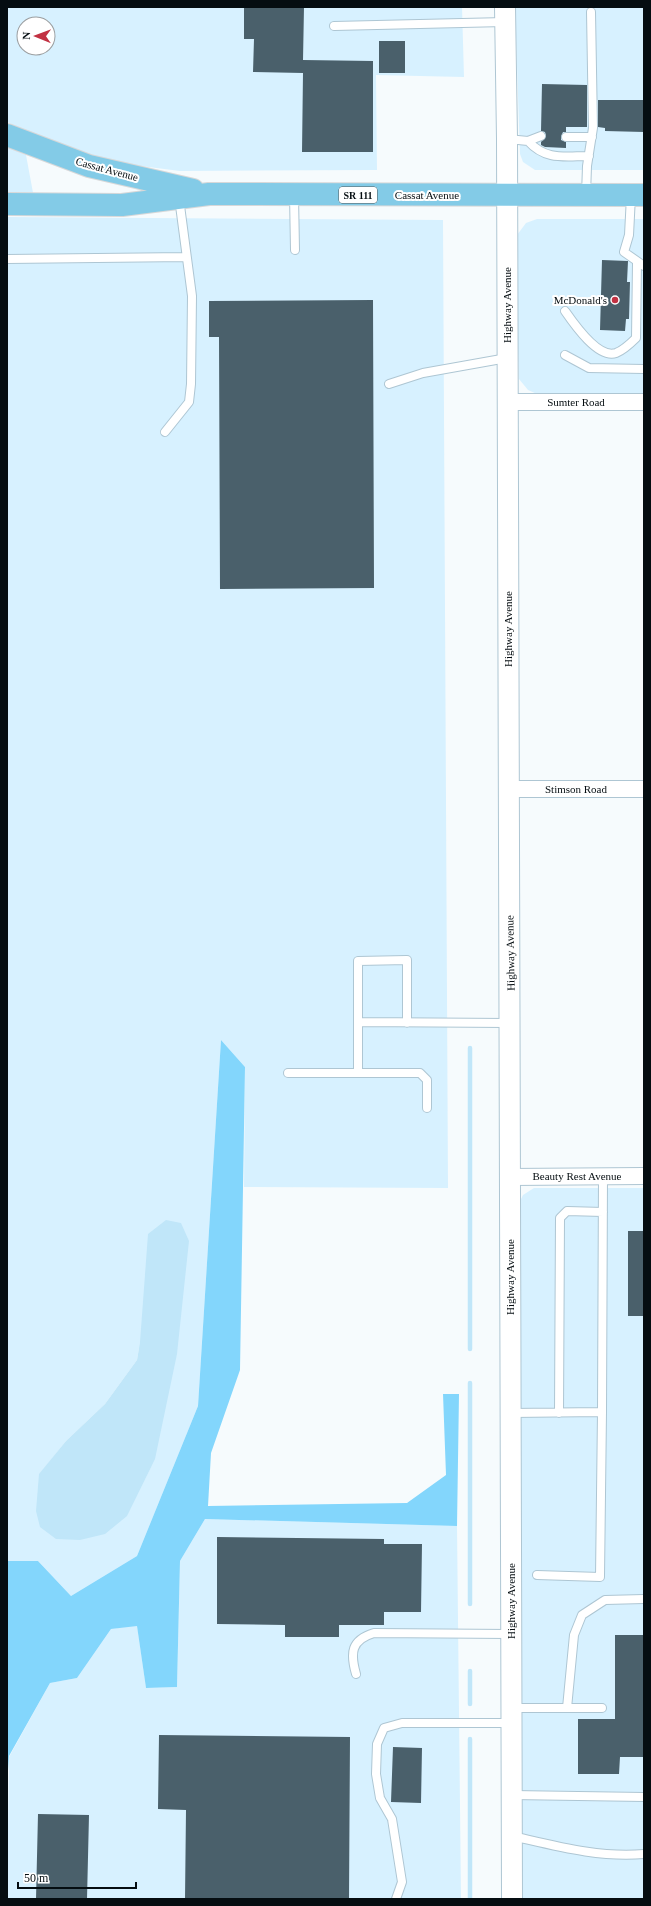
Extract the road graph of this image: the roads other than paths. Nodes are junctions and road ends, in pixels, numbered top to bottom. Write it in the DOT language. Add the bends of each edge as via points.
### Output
graph roads {
  1 [pos="591,12"];
  2 [pos="505,15"];
  3 [pos="334,26"];
  4 [pos="7,135"];
  5 [pos="541,136"];
  6 [pos="566,137"];
  7 [pos="592,137"];
  8 [pos="507,140"];
  9 [pos="528,141"];
  10 [pos="589,156"];
  11 [pos="210,194"];
  12 [pos="294,194"];
  13 [pos="586,195"];
  14 [pos="638,195"];
  15 [pos="507,196"];
  16 [pos="179,198"];
  17 [pos="12,201"];
  18 [pos="295,250"];
  19 [pos="186,258"];
  20 [pos="7,259"];
  21 [pos="641,264"];
  22 [pos="565,312"];
  23 [pos="565,355"];
  24 [pos="507,358"];
  25 [pos="644,369"];
  26 [pos="389,384"];
  27 [pos="644,396"];
  28 [pos="507,402"];
  29 [pos="644,402"];
  30 [pos="165,432"];
  31 [pos="644,788"];
  32 [pos="508,789"];
  33 [pos="358,1022"];
  34 [pos="407,1023"];
  35 [pos="510,1023"];
  36 [pos="288,1073"];
  37 [pos="358,1073"];
  38 [pos="427,1108"];
  39 [pos="603,1176"];
  40 [pos="644,1176"];
  41 [pos="510,1177"];
  42 [pos="603,1212"];
  43 [pos="602,1412"];
  44 [pos="511,1413"];
  45 [pos="559,1413"];
  46 [pos="538,1576"];
  47 [pos="644,1599"];
  48 [pos="511,1634"];
  49 [pos="356,1674"];
  50 [pos="567,1708"];
  51 [pos="602,1708"];
  52 [pos="512,1716"];
  53 [pos="512,1795"];
  54 [pos="644,1797"];
  55 [pos="512,1836"];
  56 [pos="644,1854"];
  57 [pos="396,1899"];
  58 [pos="512,1899"];
  1 -- 7 [label="lane"];
  2 -- 3 [label="lane"];
  2 -- 8 [label="street, Highway Avenue"];
  4 -- 11 [label="main road, Cassat Avenue / SR 111" via="89,166"];
  5 -- 9 [label="lane"];
  6 -- 7 [label="lane"];
  7 -- 10 [label="lane"];
  8 -- 9 [label="lane"];
  8 -- 15 [label="street, Highway Avenue"];
  9 -- 10 [label="lane" via="543,154"];
  10 -- 13 [label="lane"];
  11 -- 12 [label="main road, Cassat Avenue / SR 111"];
  11 -- 16 [label="main road, Cassat Avenue / SR 111"];
  12 -- 15 [label="main road, Cassat Avenue / SR 111"];
  12 -- 18 [label="lane"];
  13 -- 14 [label="main road, Cassat Avenue / SR 111"];
  13 -- 15 [label="main road, Cassat Avenue / SR 111"];
  14 -- 21 [label="lane" via="624,252"];
  15 -- 24 [label="street, Highway Avenue"];
  16 -- 17 [label="main road, Cassat Avenue / SR 111" via="122,205"];
  16 -- 19 [label="lane"];
  19 -- 20 [label="lane"];
  19 -- 30 [label="lane" via="192,296 189,402"];
  21 -- 22 [label="lane" via="636,338 625,349 615,354 607,354 600,350 578,331"];
  23 -- 25 [label="lane" via="589,368"];
  24 -- 26 [label="lane" via="422,373"];
  24 -- 28 [label="street, Highway Avenue"];
  27 -- 29 [label="lane"];
  28 -- 29 [label="street, Sumter Road"];
  28 -- 32 [label="street, Highway Avenue"];
  31 -- 32 [label="street, Stimson Road"];
  32 -- 35 [label="street, Highway Avenue"];
  33 -- 34 [label="lane"];
  33 -- 34 [label="lane" via="358,961 407,960"];
  33 -- 37 [label="lane"];
  34 -- 35 [label="lane"];
  35 -- 41 [label="street, Highway Avenue"];
  36 -- 37 [label="lane"];
  37 -- 38 [label="lane" via="420,1073 427,1080"];
  39 -- 40 [label="street, Beauty Rest Avenue"];
  39 -- 41 [label="street, Beauty Rest Avenue"];
  39 -- 42 [label="lane"];
  41 -- 44 [label="street, Highway Avenue"];
  42 -- 43 [label="lane"];
  42 -- 45 [label="lane" via="567,1211 560,1218"];
  43 -- 45 [label="lane"];
  43 -- 46 [label="lane" via="600,1577"];
  44 -- 45 [label="lane"];
  44 -- 48 [label="street, Highway Avenue"];
  47 -- 50 [label="lane" via="605,1600 582,1615 574,1635"];
  48 -- 49 [label="lane" via="374,1633 363,1636 354,1647 352,1660"];
  48 -- 52 [label="street, Highway Avenue"];
  50 -- 51 [label="lane"];
  50 -- 52 [label="lane"];
  52 -- 53 [label="street, Highway Avenue"];
  52 -- 57 [label="lane" via="402,1723 384,1728 377,1744 376,1774 380,1798 392,1820 402,1882"];
  53 -- 54 [label="lane"];
  53 -- 55 [label="street, Highway Avenue"];
  55 -- 56 [label="lane" via="585,1852 621,1856"];
  55 -- 58 [label="street, Highway Avenue"];
}
